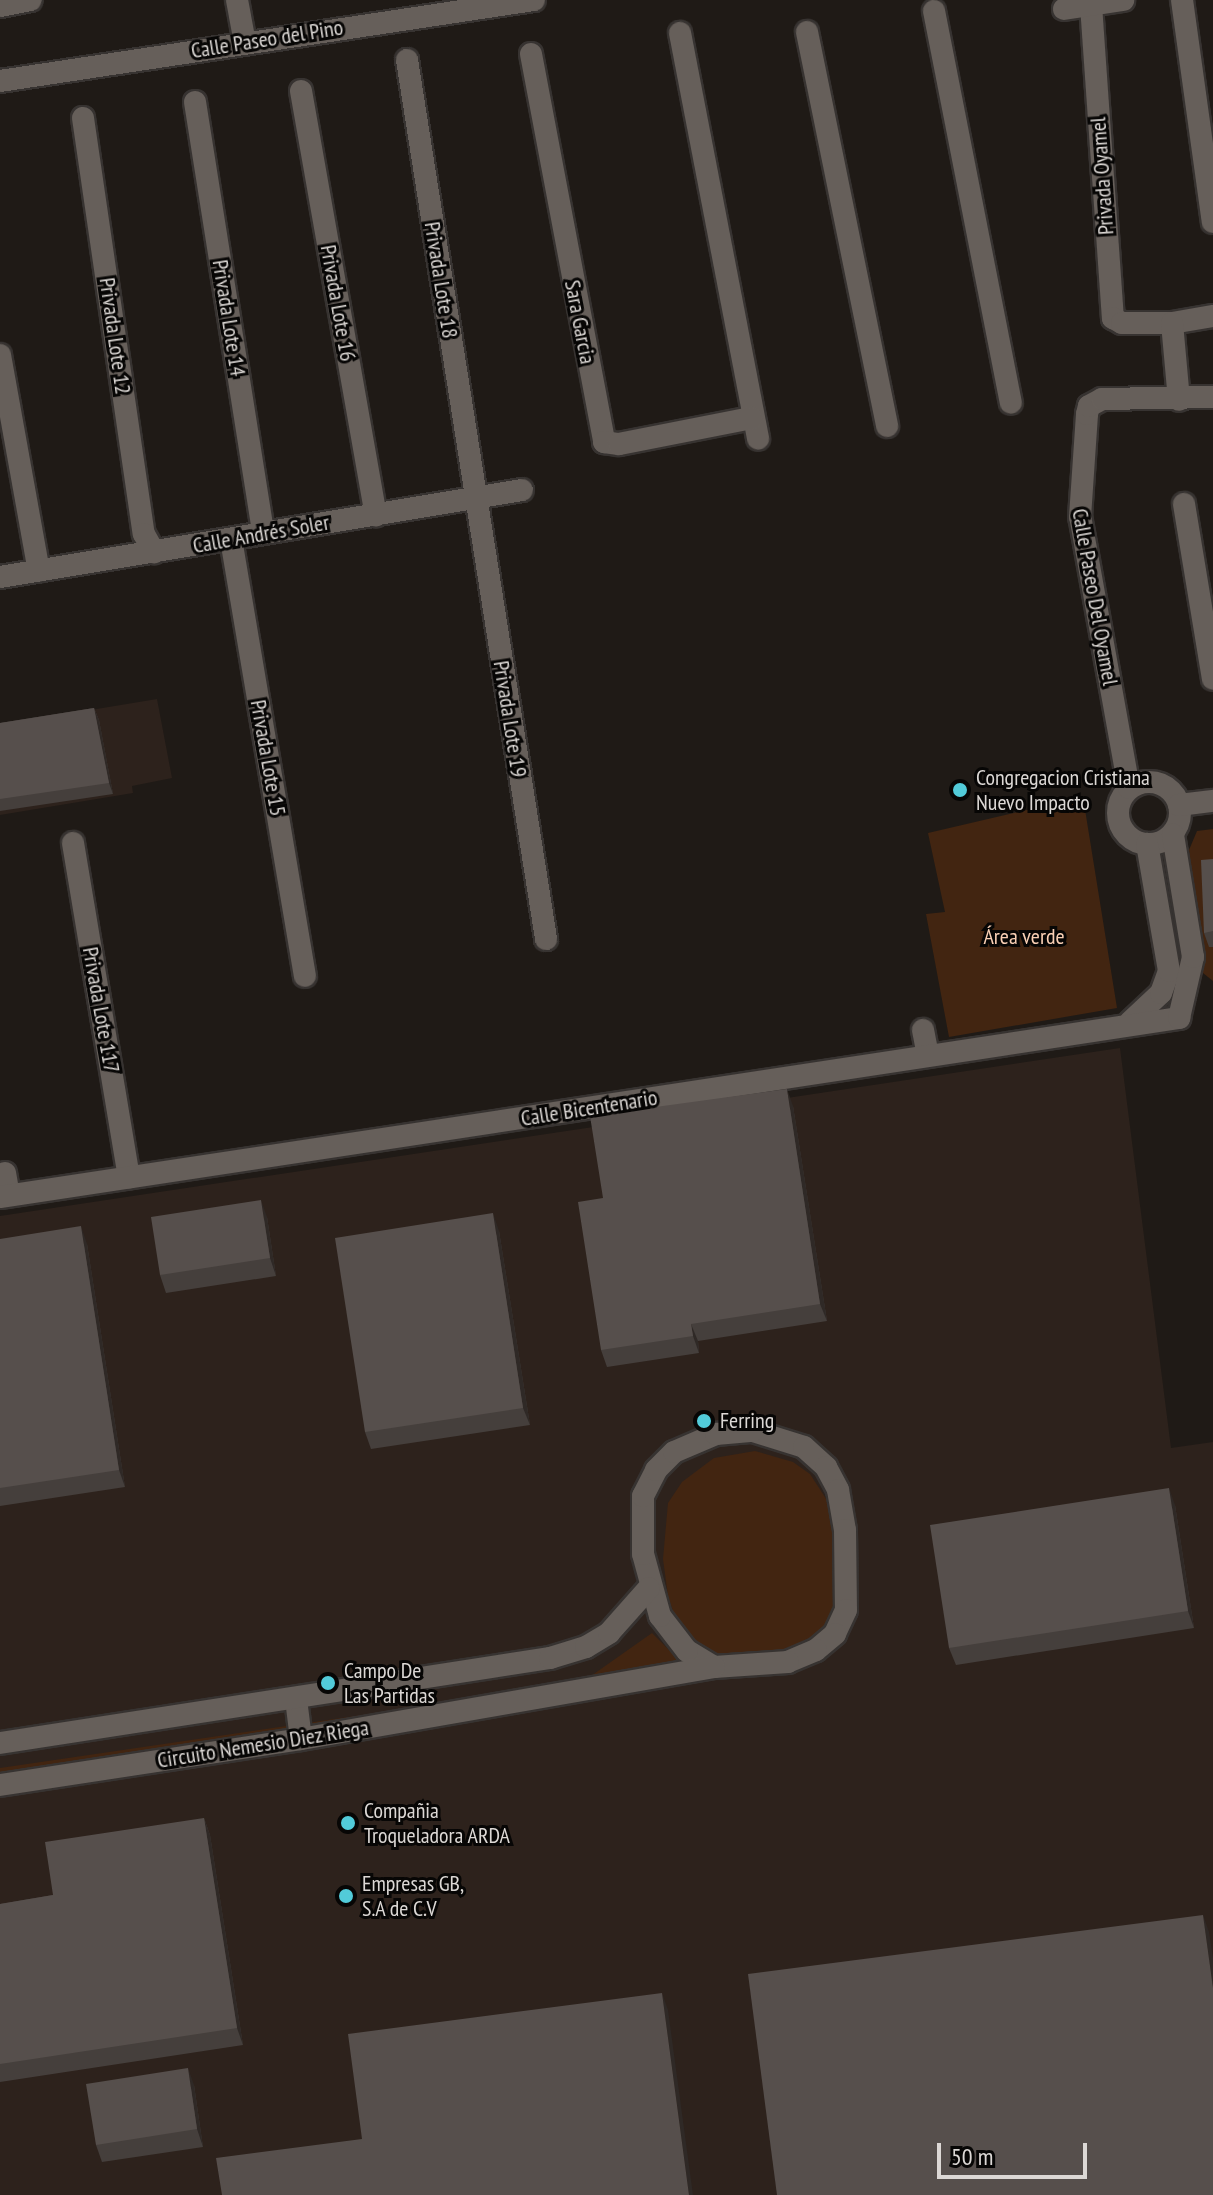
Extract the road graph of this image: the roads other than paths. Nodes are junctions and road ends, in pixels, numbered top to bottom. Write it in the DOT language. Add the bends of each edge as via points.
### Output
graph roads {
  1 [pos="30,0"];
  2 [pos="237,0"];
  3 [pos="534,0"];
  4 [pos="1123,0"];
  5 [pos="1182,0"];
  6 [pos="1091,5"];
  7 [pos="0,6"];
  8 [pos="413,8"];
  9 [pos="1064,9"];
  10 [pos="934,11"];
  11 [pos="807,32"];
  12 [pos="680,33"];
  13 [pos="245,43"];
  14 [pos="531,54"];
  15 [pos="407,60"];
  16 [pos="0,81"];
  17 [pos="301,91"];
  18 [pos="195,102"];
  19 [pos="83,118"];
  20 [pos="1213,222"];
  21 [pos="1213,316"];
  22 [pos="1172,323"];
  23 [pos="0,355"];
  24 [pos="1213,397"];
  25 [pos="1179,400"];
  26 [pos="1011,403"];
  27 [pos="887,426"];
  28 [pos="522,490"];
  29 [pos="474,500"];
  30 [pos="1184,504"];
  31 [pos="376,515"];
  32 [pos="263,533"];
  33 [pos="231,539"];
  34 [pos="154,552"];
  35 [pos="39,571"];
  36 [pos="0,577"];
  37 [pos="1213,679"];
  38 [pos="1129,788"];
  39 [pos="1213,801"];
  40 [pos="1179,805"];
  41 [pos="1173,835"];
  42 [pos="73,843"];
  43 [pos="1147,844"];
  44 [pos="546,939"];
  45 [pos="305,976"];
  46 [pos="1129,1023"];
  47 [pos="923,1030"];
  48 [pos="928,1055"];
  49 [pos="129,1177"];
  50 [pos="5,1188"];
  51 [pos="649,1588"];
  52 [pos="714,1667"];
  53 [pos="296,1699"];
  54 [pos="301,1739"];
  55 [pos="0,1743"];
  56 [pos="0,1785"];
  1 -- 7 [label="street"];
  2 -- 13 [label="street"];
  3 -- 8 [label="street, Calle Paseo del Pino"];
  4 -- 6 [label="street"];
  5 -- 20 [label="street"];
  6 -- 9 [label="street"];
  6 -- 22 [label="street, Privada Oyamel" via="1111,313 1122,323"];
  8 -- 13 [label="street, Calle Paseo del Pino"];
  10 -- 26 [label="street"];
  11 -- 27 [label="street"];
  12 -- 14 [label="street, Sara Garcia" via="755,429 604,442"];
  13 -- 16 [label="street, Calle Paseo del Pino"];
  15 -- 29 [label="street, Privada Lote 18"];
  17 -- 31 [label="street, Privada Lote 16"];
  18 -- 32 [label="street, Privada Lote 14"];
  19 -- 34 [label="street, Privada Lote 12" via="144,534"];
  21 -- 22 [label="street, Privada Oyamel"];
  22 -- 25 [label="street"];
  23 -- 35 [label="street"];
  24 -- 25 [label="street"];
  25 -- 38 [label="street, Calle Paseo Del Oyamel" via="1102,399 1089,406 1078,487"];
  28 -- 29 [label="street, Calle Andrés Soler"];
  29 -- 31 [label="street, Calle Andrés Soler"];
  29 -- 44 [label="street, Privada Lote 19"];
  30 -- 37 [label="street"];
  31 -- 32 [label="street, Calle Andrés Soler"];
  32 -- 33 [label="street, Calle Andrés Soler"];
  33 -- 34 [label="street, Calle Andrés Soler"];
  33 -- 45 [label="street, Privada Lote 15"];
  34 -- 35 [label="street, Calle Andrés Soler"];
  35 -- 36 [label="street, Calle Andrés Soler"];
  38 -- 40 [label="street" via="1159,783"];
  38 -- 43 [label="street" via="1119,804 1119,823 1132,838"];
  39 -- 40 [label="street"];
  40 -- 41 [label="street"];
  41 -- 43 [label="street"];
  41 -- 46 [label="street, Calle Bicentenario" via="1193,957 1179,1018"];
  42 -- 49 [label="street, Privada Lote 117"];
  43 -- 46 [label="street" via="1169,971 1161,993"];
  46 -- 48 [label="street, Calle Bicentenario"];
  47 -- 48 [label="street"];
  48 -- 49 [label="street, Calle Bicentenario"];
  49 -- 50 [label="street, Calle Bicentenario"];
  51 -- 52 [label="street, Circuito Nemesio Diez Riega" via="672,1634"];
  51 -- 52 [label="street, Circuito Nemesio Diez Riega" via="641,1531 643,1496 656,1470 674,1452 716,1434 753,1431 804,1447 826,1467 838,1490 850,1573 846,1610 835,1634 816,1650 788,1662"];
  51 -- 53 [label="street, Circuito Nemesio Diez Riega" via="609,1633 586,1647"];
  52 -- 54 [label="street, Circuito Nemesio Diez Riega"];
  53 -- 54 [label="street"];
  53 -- 55 [label="street, Circuito Nemesio Diez Riega"];
  54 -- 56 [label="street, Circuito Nemesio Diez Riega"];
}
